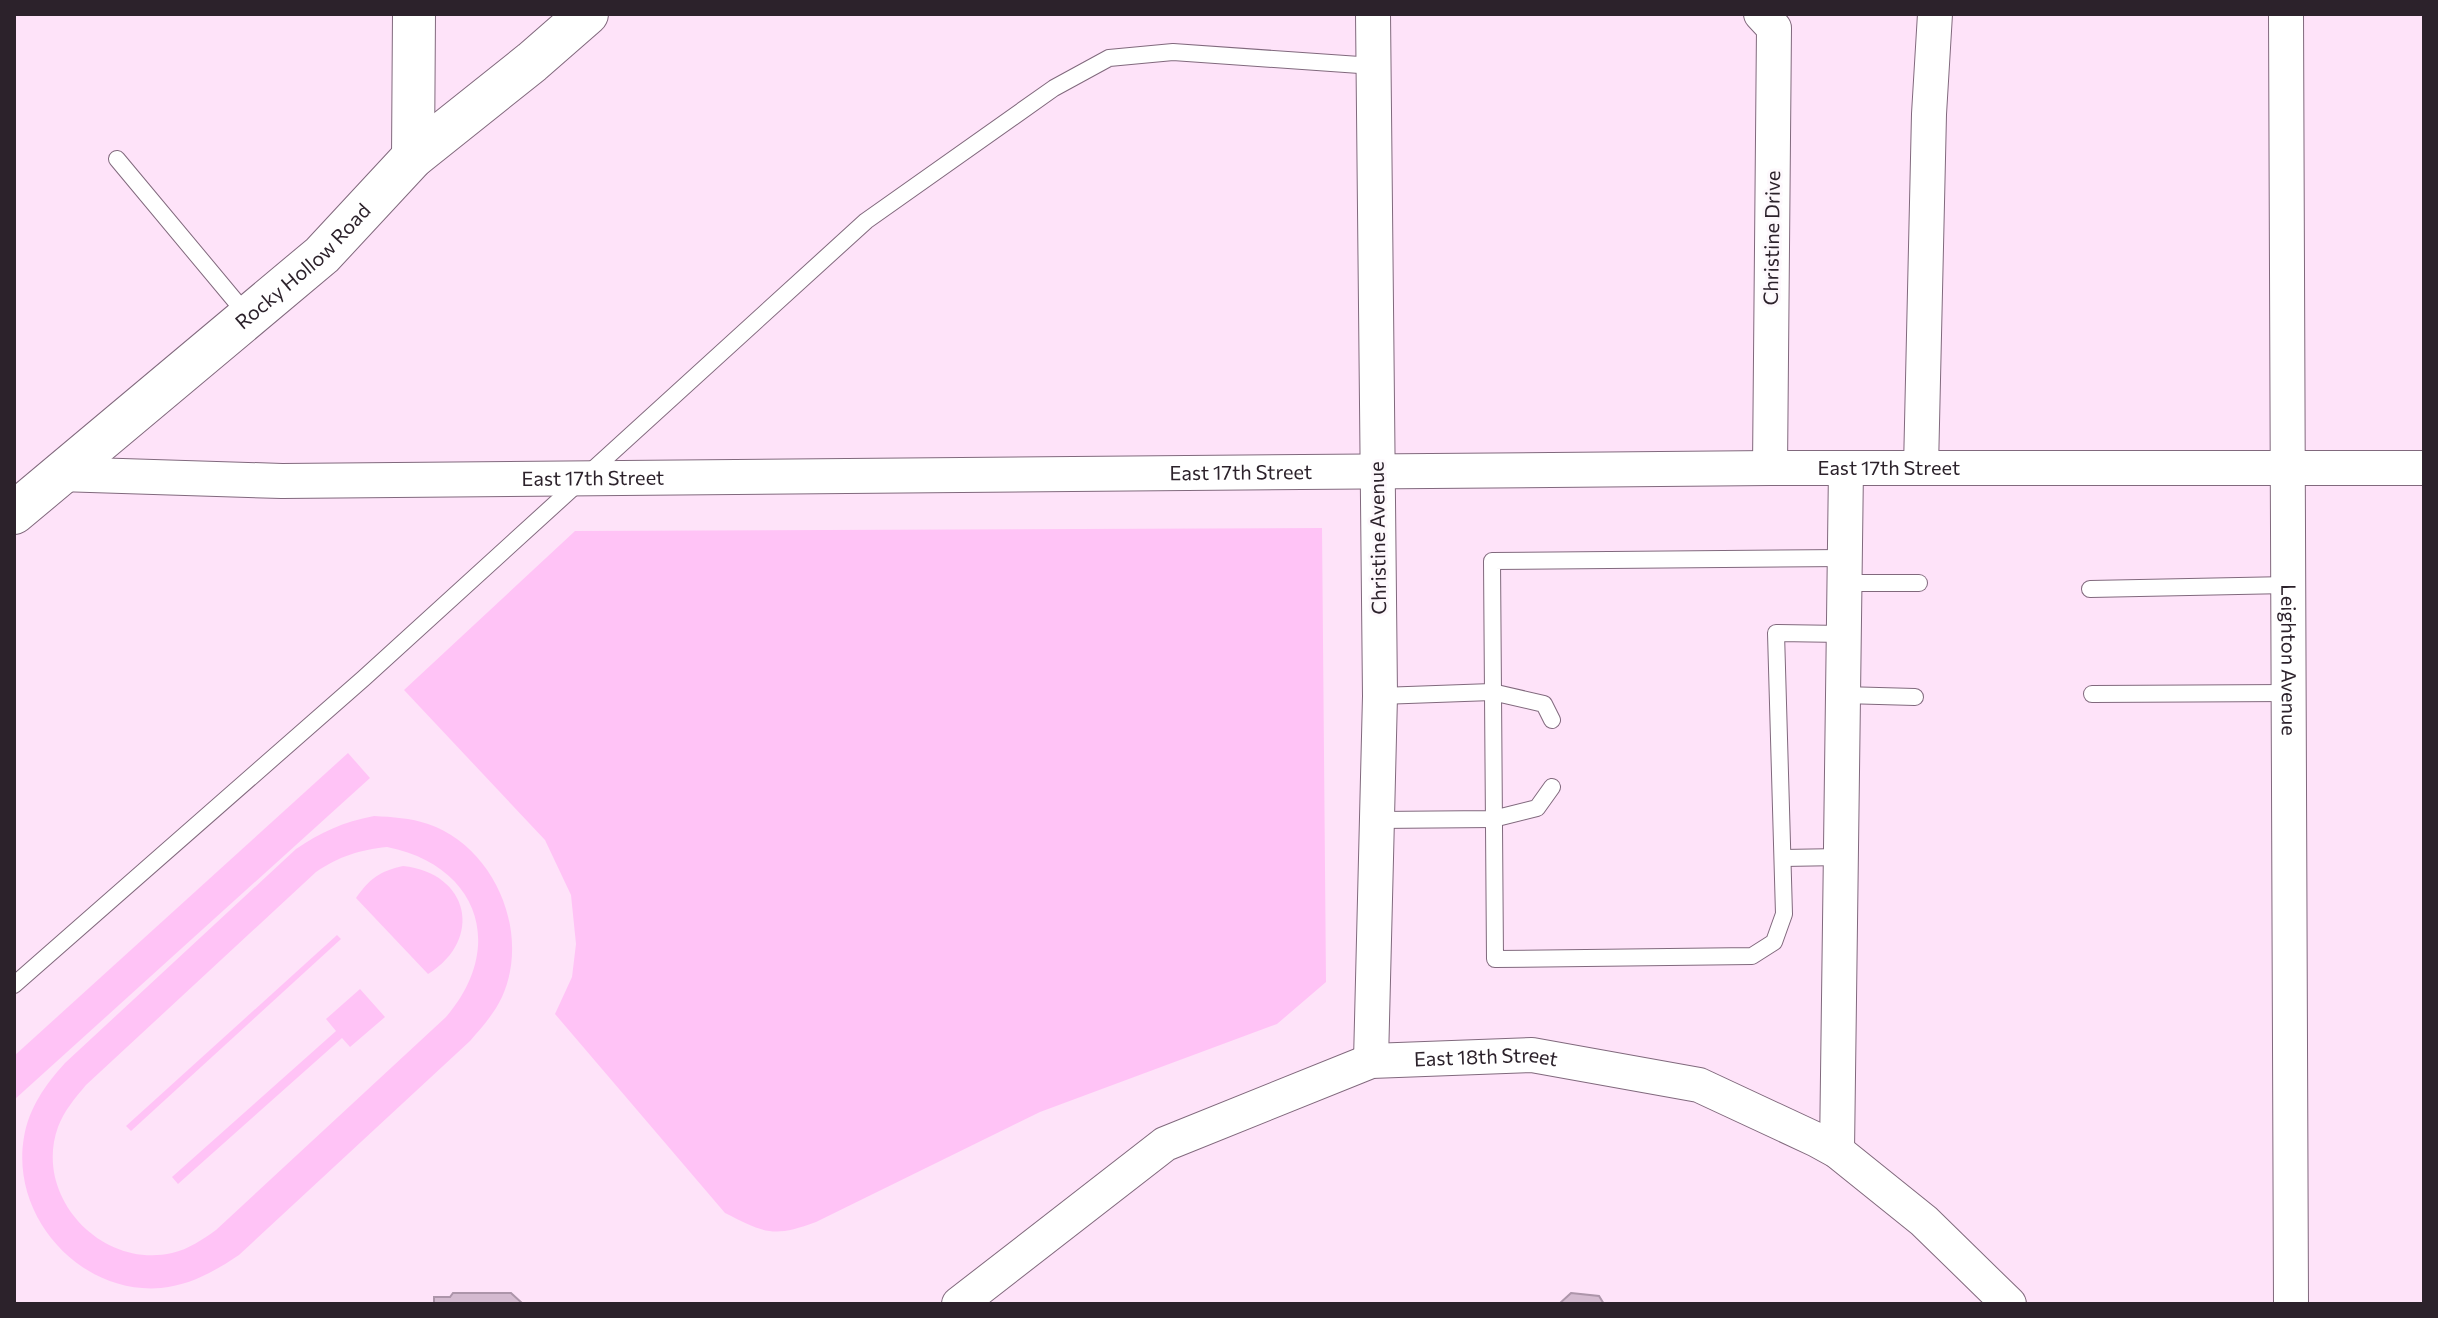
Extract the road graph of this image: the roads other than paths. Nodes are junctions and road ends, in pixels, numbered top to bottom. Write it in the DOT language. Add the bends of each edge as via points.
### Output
graph roads {
  1 [pos="414,14"];
  2 [pos="587,14"];
  3 [pos="1373,14"];
  4 [pos="1761,14"];
  5 [pos="1935,14"];
  6 [pos="2286,14"];
  7 [pos="1374,66"];
  8 [pos="413,157"];
  9 [pos="117,159"];
  10 [pos="248,316"];
  11 [pos="1770,468"];
  12 [pos="1846,468"];
  13 [pos="1921,468"];
  14 [pos="2290,468"];
  15 [pos="2424,468"];
  16 [pos="1377,473"];
  17 [pos="59,474"];
  18 [pos="581,478"];
  19 [pos="14,513"];
  20 [pos="1844,570"];
  21 [pos="1919,583"];
  22 [pos="2290,585"];
  23 [pos="2090,589"];
  24 [pos="1843,634"];
  25 [pos="1492,692"];
  26 [pos="2290,693"];
  27 [pos="2092,694"];
  28 [pos="1843,695"];
  29 [pos="1380,696"];
  30 [pos="1915,697"];
  31 [pos="1552,720"];
  32 [pos="1552,787"];
  33 [pos="1493,819"];
  34 [pos="1377,820"];
  35 [pos="1841,857"];
  36 [pos="1783,858"];
  37 [pos="14,985"];
  38 [pos="1371,1061"];
  39 [pos="1837,1151"];
  40 [pos="959,1304"];
  41 [pos="2009,1304"];
  42 [pos="2291,1304"];
  1 -- 8 [label="street"];
  2 -- 8 [label="street, Rocky Hollow Road"];
  3 -- 7 [label="street, Christine Avenue"];
  4 -- 11 [label="street, Christine Drive" via="1774,28"];
  5 -- 13 [label="street"];
  6 -- 14 [label="street, Leighton Avenue"];
  7 -- 16 [label="street, Christine Avenue"];
  7 -- 18 [label="lane" via="1173,52 1109,58 1054,88 866,221"];
  8 -- 10 [label="street, Rocky Hollow Road" via="322,255"];
  9 -- 10 [label="lane"];
  10 -- 17 [label="street, Rocky Hollow Road"];
  11 -- 12 [label="street, East 17th Street"];
  11 -- 16 [label="street, East 17th Street"];
  12 -- 13 [label="street, East 17th Street"];
  12 -- 20 [label="street"];
  13 -- 14 [label="street, East 17th Street"];
  14 -- 15 [label="street, East 17th Street"];
  14 -- 22 [label="street, Leighton Avenue"];
  16 -- 18 [label="street, East 17th Street"];
  16 -- 29 [label="street, Christine Avenue"];
  17 -- 18 [label="street, East 17th Street" via="282,481"];
  17 -- 19 [label="street, Rocky Hollow Road"];
  18 -- 37 [label="lane" via="364,678"];
  20 -- 21 [label="lane"];
  20 -- 24 [label="street"];
  20 -- 25 [label="lane" via="1492,561"];
  22 -- 23 [label="lane"];
  22 -- 26 [label="street, Leighton Avenue"];
  24 -- 28 [label="street"];
  24 -- 36 [label="lane" via="1776,633"];
  25 -- 29 [label="lane"];
  25 -- 31 [label="lane" via="1544,704"];
  25 -- 33 [label="lane"];
  26 -- 27 [label="lane"];
  26 -- 42 [label="street, Leighton Avenue"];
  28 -- 30 [label="lane"];
  28 -- 35 [label="street"];
  29 -- 34 [label="street, Christine Avenue"];
  32 -- 33 [label="lane" via="1537,808"];
  33 -- 34 [label="lane"];
  33 -- 36 [label="lane" via="1495,959 1752,956 1774,942 1784,914"];
  34 -- 38 [label="street, Christine Avenue"];
  35 -- 36 [label="lane"];
  35 -- 39 [label="street"];
  38 -- 39 [label="street, East 18th Street" via="1532,1055 1699,1085"];
  38 -- 40 [label="street, East 18th Street" via="1165,1144"];
  39 -- 41 [label="street, East 18th Street" via="1924,1221"];
}
